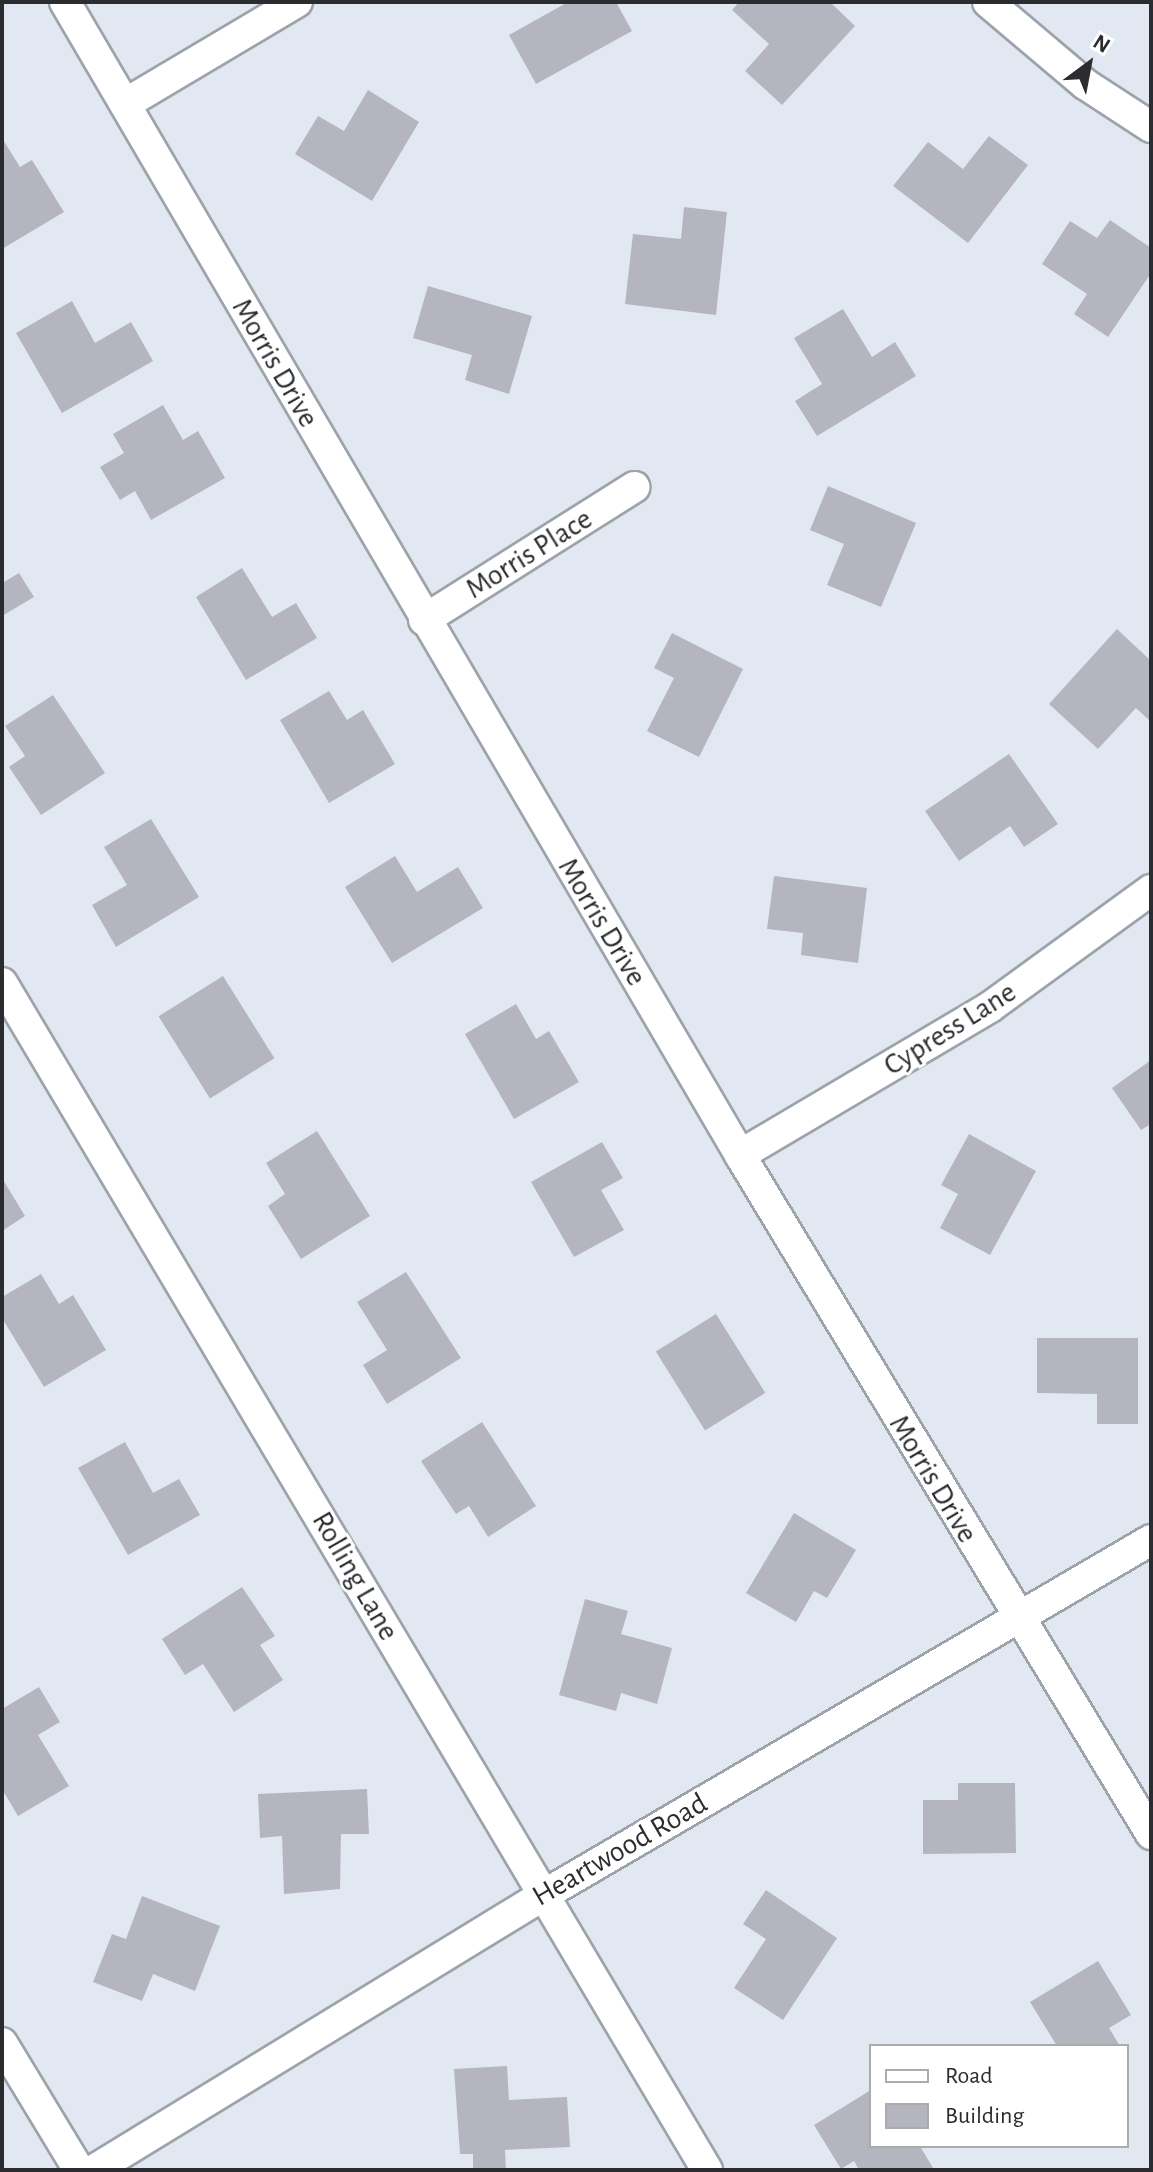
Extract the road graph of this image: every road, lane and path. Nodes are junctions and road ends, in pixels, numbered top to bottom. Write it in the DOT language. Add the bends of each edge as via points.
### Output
graph roads {
  1 [pos="65,2"];
  2 [pos="297,2"];
  3 [pos="988,2"];
  4 [pos="125,104"];
  5 [pos="1151,127"];
  6 [pos="634,487"];
  7 [pos="424,620"];
  8 [pos="1151,890"];
  9 [pos="2,983"];
  10 [pos="740,1155"];
  11 [pos="1151,1540"];
  12 [pos="1017,1618"];
  13 [pos="1151,1834"];
  14 [pos="542,1896"];
  15 [pos="2,2043"];
  16 [pos="79,2170"];
  17 [pos="94,2170"];
  18 [pos="707,2170"];
  1 -- 4 [label="street, Morris Drive"];
  2 -- 4 [label="street"];
  3 -- 5 [label="street" via="1085,84"];
  4 -- 7 [label="street, Morris Drive"];
  6 -- 7 [label="street, Morris Place"];
  7 -- 10 [label="street, Morris Drive"];
  8 -- 10 [label="street, Cypress Lane" via="990,1007"];
  9 -- 14 [label="street, Rolling Lane"];
  10 -- 12 [label="street, Morris Drive"];
  11 -- 12 [label="street, Heartwood Road"];
  12 -- 13 [label="street, Morris Drive"];
  12 -- 14 [label="street, Heartwood Road"];
  14 -- 17 [label="street, Heartwood Road"];
  14 -- 18 [label="street, Rolling Lane"];
  15 -- 16 [label="street"];
}
